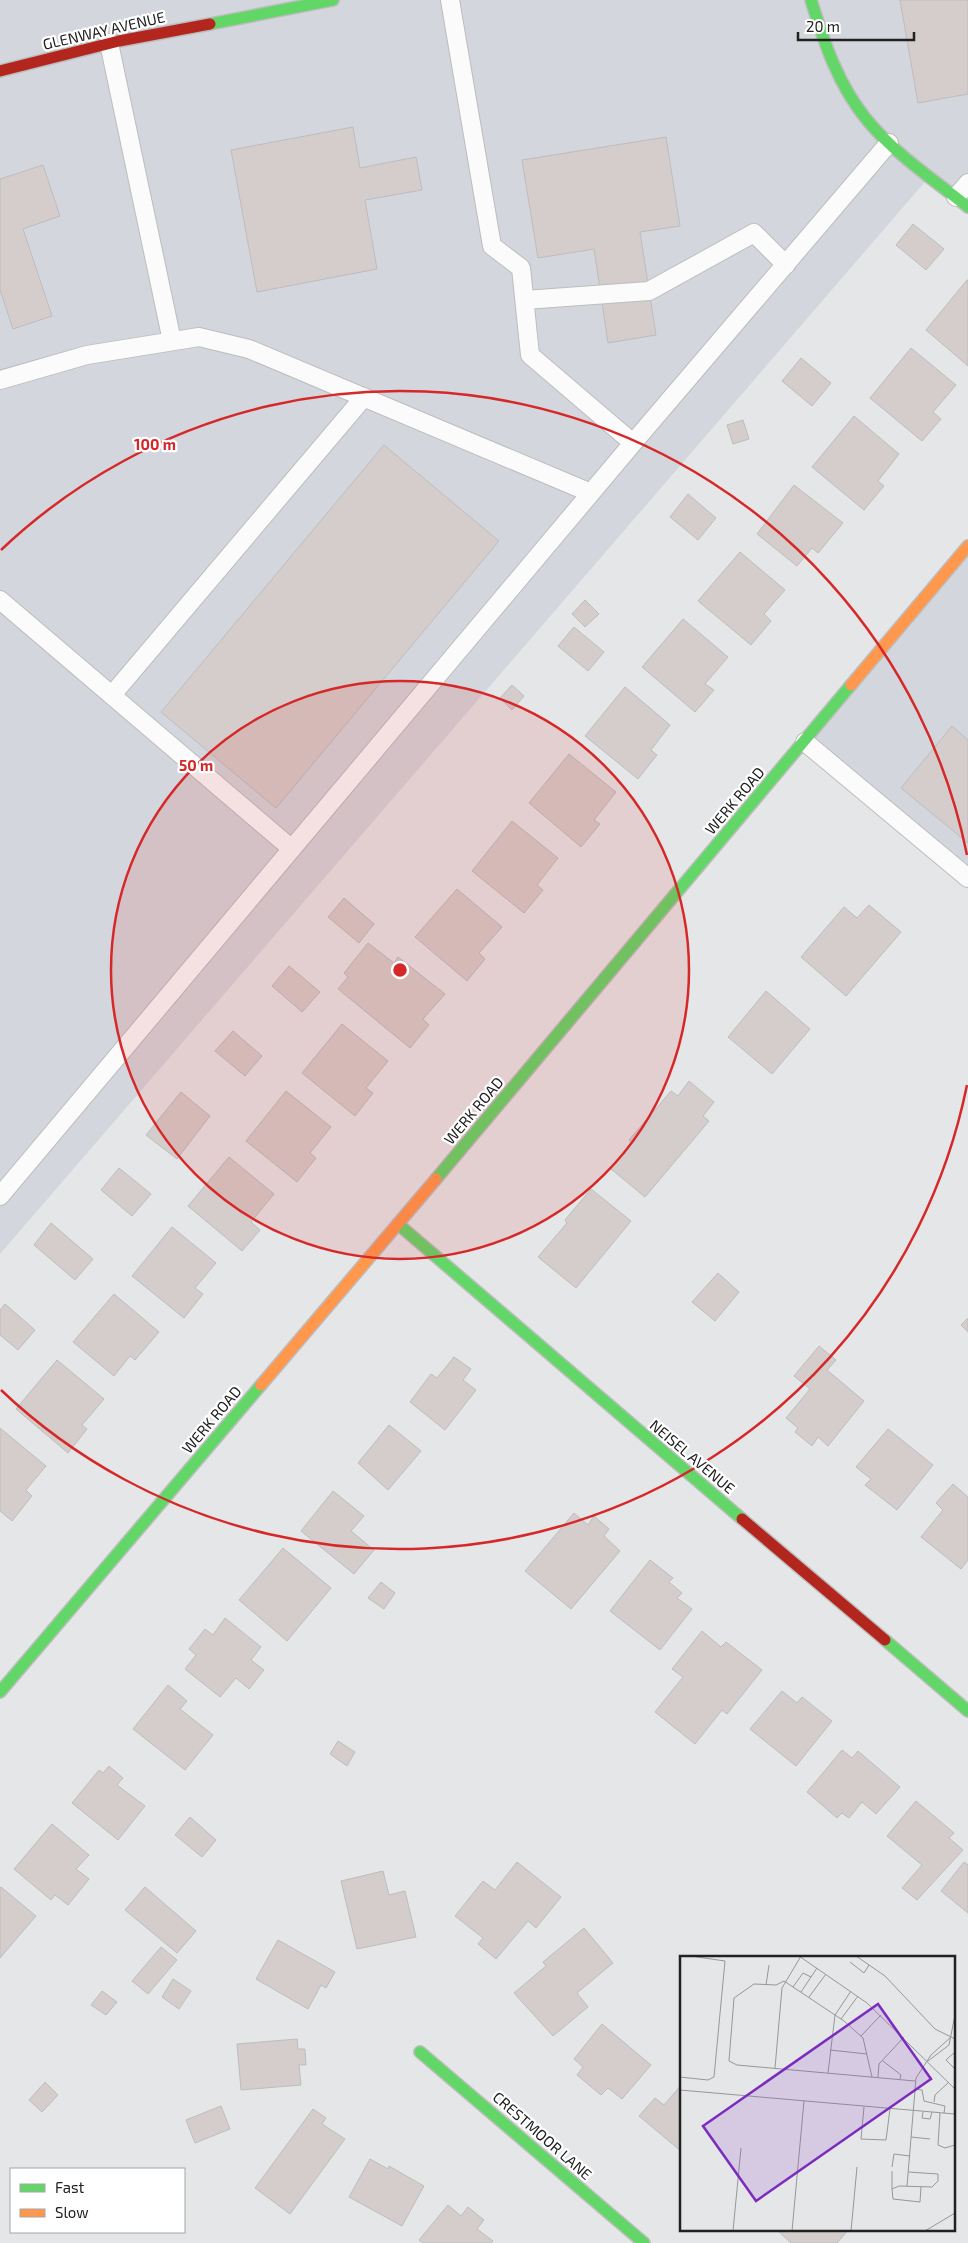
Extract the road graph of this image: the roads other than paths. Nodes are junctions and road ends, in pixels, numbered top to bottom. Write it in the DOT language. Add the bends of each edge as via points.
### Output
graph roads {
  1 [pos="332,0"];
  2 [pos="450,0"];
  3 [pos="811,0"];
  4 [pos="109,43"];
  5 [pos="0,71"];
  6 [pos="889,142"];
  7 [pos="968,183"];
  8 [pos="962,202"];
  9 [pos="786,265"];
  10 [pos="525,300"];
  11 [pos="172,342"];
  12 [pos="0,380"];
  13 [pos="364,397"];
  14 [pos="632,443"];
  15 [pos="591,492"];
  16 [pos="968,546"];
  17 [pos="0,600"];
  18 [pos="112,695"];
  19 [pos="805,742"];
  20 [pos="292,849"];
  21 [pos="968,878"];
  22 [pos="0,1196"];
  23 [pos="398,1224"];
  24 [pos="0,1692"];
  25 [pos="968,1711"];
  26 [pos="420,2052"];
  27 [pos="644,2243"];
  1 -- 4 [label="street, GLENWAY AVENUE"];
  2 -- 10 [label="lane" via="492,246 521,268"];
  3 -- 6 [label="street" via="827,52 843,84 867,120"];
  4 -- 5 [label="street, GLENWAY AVENUE"];
  4 -- 11 [label="lane"];
  6 -- 8 [label="street"];
  6 -- 9 [label="lane"];
  7 -- 8 [label="lane"];
  9 -- 10 [label="lane" via="754,233 649,291"];
  9 -- 14 [label="lane"];
  10 -- 14 [label="lane" via="530,355"];
  11 -- 12 [label="lane" via="87,355"];
  11 -- 13 [label="lane" via="199,337 249,349"];
  13 -- 15 [label="lane"];
  13 -- 18 [label="lane"];
  14 -- 15 [label="lane"];
  15 -- 20 [label="lane"];
  16 -- 19 [label="street, WERK ROAD"];
  17 -- 18 [label="lane"];
  18 -- 20 [label="lane"];
  19 -- 21 [label="lane"];
  19 -- 23 [label="street, WERK ROAD"];
  20 -- 22 [label="lane"];
  23 -- 24 [label="street, WERK ROAD"];
  23 -- 25 [label="street, NEISEL AVENUE"];
  26 -- 27 [label="street, CRESTMOOR LANE"];
}
